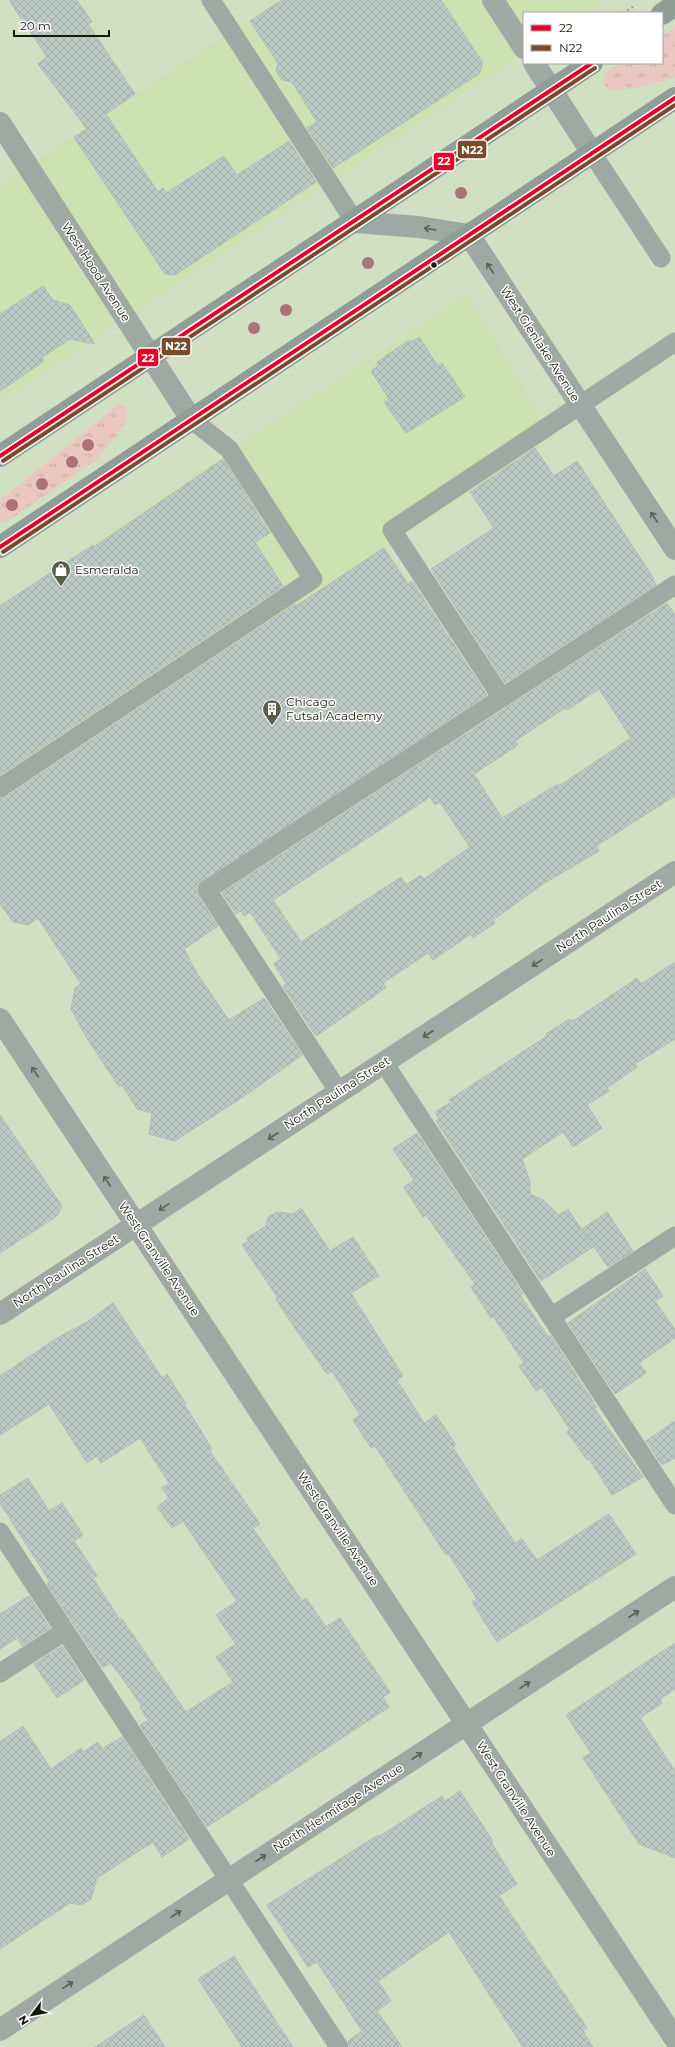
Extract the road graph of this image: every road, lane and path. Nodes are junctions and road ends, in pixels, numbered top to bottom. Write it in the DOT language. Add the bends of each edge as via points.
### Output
graph roads {
  1 [pos="211,0"];
  2 [pos="493,0"];
  3 [pos="636,4"];
  4 [pos="675,5"];
  5 [pos="624,12"];
  6 [pos="663,13"];
  7 [pos="523,46"];
  8 [pos="535,64"];
  9 [pos="590,64"];
  10 [pos="551,90"];
  11 [pos="675,98"];
  12 [pos="0,123"];
  13 [pos="592,153"];
  14 [pos="355,222"];
  15 [pos="469,235"];
  16 [pos="661,258"];
  17 [pos="675,342"];
  18 [pos="150,356"];
  19 [pos="580,405"];
  20 [pos="191,420"];
  21 [pos="0,456"];
  22 [pos="0,547"];
  23 [pos="675,550"];
  24 [pos="675,585"];
  25 [pos="502,698"];
  26 [pos="0,788"];
  27 [pos="675,872"];
  28 [pos="0,1019"];
  29 [pos="384,1063"];
  30 [pos="339,1092"];
  31 [pos="136,1225"];
  32 [pos="675,1236"];
  33 [pos="0,1314"];
  34 [pos="551,1317"];
  35 [pos="675,1505"];
  36 [pos="0,1532"];
  37 [pos="675,1587"];
  38 [pos="65,1631"];
  39 [pos="0,1673"];
  40 [pos="467,1724"];
  41 [pos="229,1880"];
  42 [pos="0,2030"];
  43 [pos="675,2039"];
  44 [pos="339,2047"];
  1 -- 14 [label="lane"];
  2 -- 7 [label="street"];
  3 -- 5 [label="path"];
  4 -- 6 [label="main road"];
  8 -- 10 [label="street"];
  9 -- 10 [label="main road"];
  10 -- 13 [label="street"];
  10 -- 14 [label="main road"];
  11 -- 13 [label="main road"];
  12 -- 18 [label="street, West Hood Avenue"];
  13 -- 15 [label="main road"];
  13 -- 16 [label="lane"];
  15 -- 14 [label="street, one-way" via="419,227"];
  14 -- 18 [label="main road"];
  19 -- 15 [label="street, West Glenlake Avenue, one-way"];
  15 -- 20 [label="main road"];
  17 -- 19 [label="lane"];
  18 -- 20 [label="street, West Hood Avenue"];
  18 -- 21 [label="main road"];
  23 -- 19 [label="street, West Glenlake Avenue, one-way"];
  19 -- 25 [label="lane" via="392,530"];
  20 -- 22 [label="main road"];
  20 -- 26 [label="lane" via="228,449 313,579"];
  24 -- 25 [label="lane"];
  25 -- 30 [label="lane" via="207,890"];
  27 -- 29 [label="street, North Paulina Street, one-way"];
  31 -- 28 [label="street, West Granville Avenue, one-way"];
  29 -- 30 [label="street, North Paulina Street"];
  29 -- 34 [label="lane"];
  30 -- 31 [label="street, North Paulina Street, one-way"];
  31 -- 33 [label="street, North Paulina Street"];
  31 -- 40 [label="street, West Granville Avenue"];
  32 -- 34 [label="lane"];
  34 -- 35 [label="lane"];
  36 -- 38 [label="lane"];
  40 -- 37 [label="street, North Hermitage Avenue, one-way"];
  38 -- 39 [label="lane"];
  38 -- 41 [label="lane"];
  41 -- 40 [label="street, North Hermitage Avenue, one-way"];
  40 -- 43 [label="street, West Granville Avenue"];
  42 -- 41 [label="street, North Hermitage Avenue, one-way"];
  41 -- 44 [label="lane"];
}
